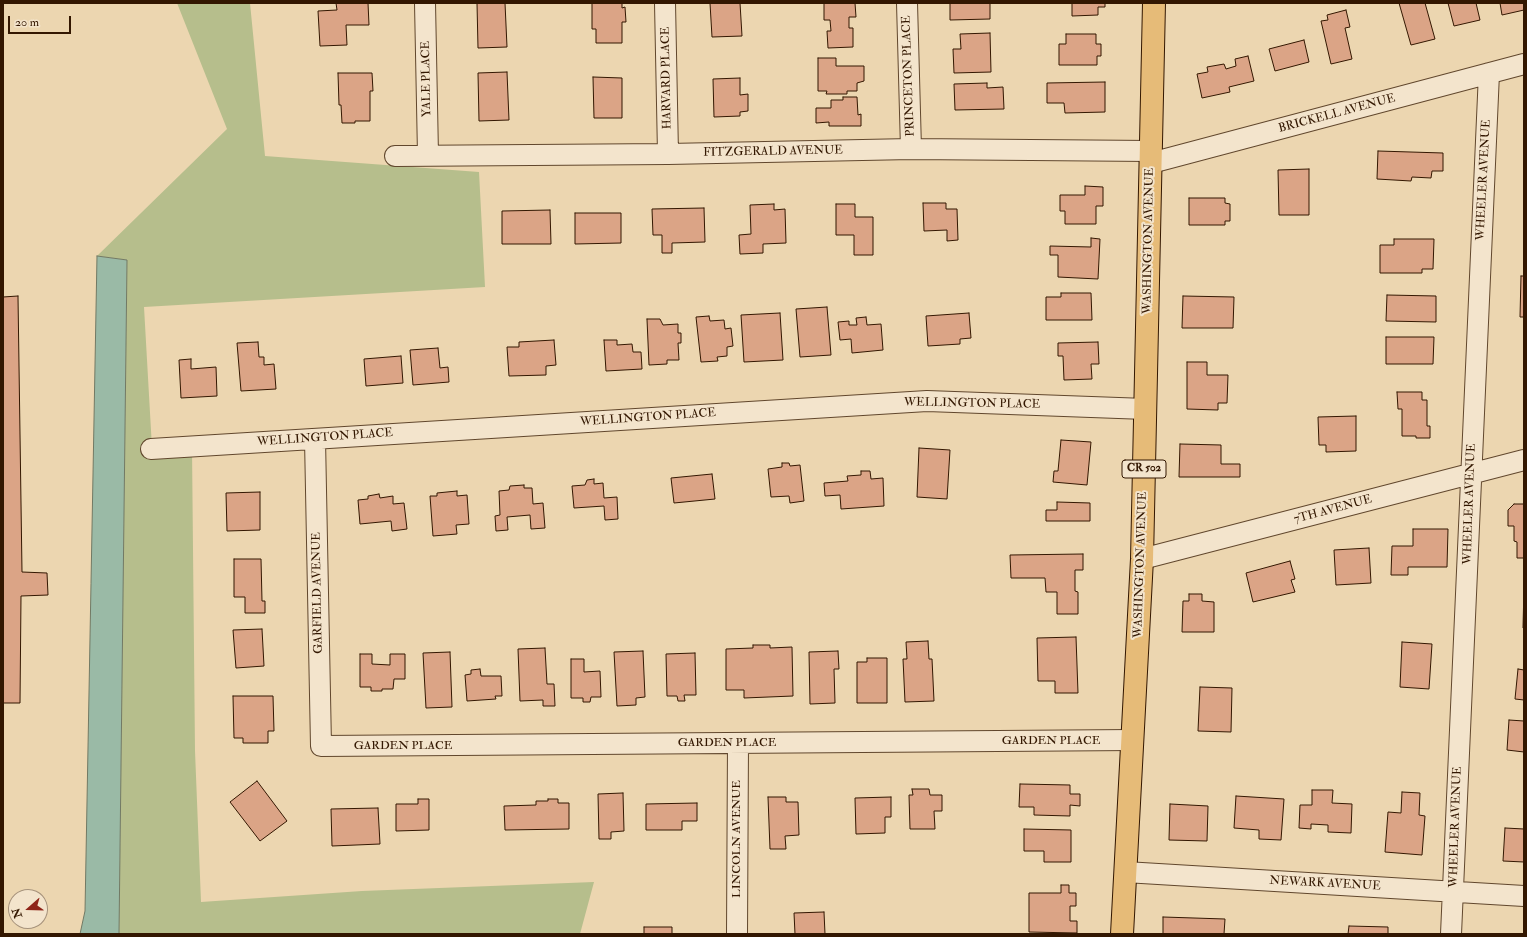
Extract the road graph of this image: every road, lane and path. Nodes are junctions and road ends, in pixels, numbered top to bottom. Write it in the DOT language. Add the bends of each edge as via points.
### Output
graph roads {
  1 [pos="425,3"];
  2 [pos="665,3"];
  3 [pos="907,3"];
  4 [pos="1154,3"];
  5 [pos="1524,64"];
  6 [pos="1489,73"];
  7 [pos="911,149"];
  8 [pos="668,154"];
  9 [pos="428,155"];
  10 [pos="395,156"];
  11 [pos="1151,157"];
  12 [pos="1146,409"];
  13 [pos="315,439"];
  14 [pos="151,449"];
  15 [pos="1524,460"];
  16 [pos="1471,474"];
  17 [pos="1142,559"];
  18 [pos="1133,740"];
  19 [pos="738,743"];
  20 [pos="321,746"];
  21 [pos="1125,872"];
  22 [pos="1453,891"];
  23 [pos="1524,896"];
  24 [pos="737,934"];
  25 [pos="1122,934"];
  26 [pos="1451,934"];
  1 -- 9 [label="street, YALE PLACE"];
  2 -- 8 [label="street, HARVARD PLACE"];
  3 -- 7 [label="street, PRINCETON PLACE"];
  4 -- 11 [label="main road, WASHINGTON AVENUE / CR 502"];
  5 -- 6 [label="street, BRICKELL AVENUE"];
  6 -- 11 [label="street, BRICKELL AVENUE"];
  6 -- 16 [label="street, WHEELER AVENUE"];
  7 -- 8 [label="street, FITZGERALD AVENUE"];
  7 -- 11 [label="street, FITZGERALD AVENUE"];
  8 -- 9 [label="street, FITZGERALD AVENUE"];
  9 -- 10 [label="street, FITZGERALD AVENUE"];
  11 -- 12 [label="main road, WASHINGTON AVENUE / CR 502"];
  12 -- 13 [label="street, WELLINGTON PLACE" via="927,401"];
  12 -- 17 [label="main road, WASHINGTON AVENUE / CR 502"];
  13 -- 14 [label="street, WELLINGTON PLACE"];
  13 -- 20 [label="street, GARFIELD AVENUE"];
  15 -- 16 [label="street, 7TH AVENUE"];
  16 -- 17 [label="street, 7TH AVENUE"];
  16 -- 22 [label="street, WHEELER AVENUE"];
  17 -- 18 [label="main road, WASHINGTON AVENUE / CR 502"];
  18 -- 19 [label="street, GARDEN PLACE"];
  18 -- 21 [label="main road, WASHINGTON AVENUE / CR 502"];
  19 -- 20 [label="street, GARDEN PLACE"];
  19 -- 24 [label="street, LINCOLN AVENUE"];
  21 -- 22 [label="street, NEWARK AVENUE"];
  21 -- 25 [label="main road, WASHINGTON AVENUE / CR 502"];
  22 -- 23 [label="street, NEWARK AVENUE"];
  22 -- 26 [label="street, WHEELER AVENUE"];
}
